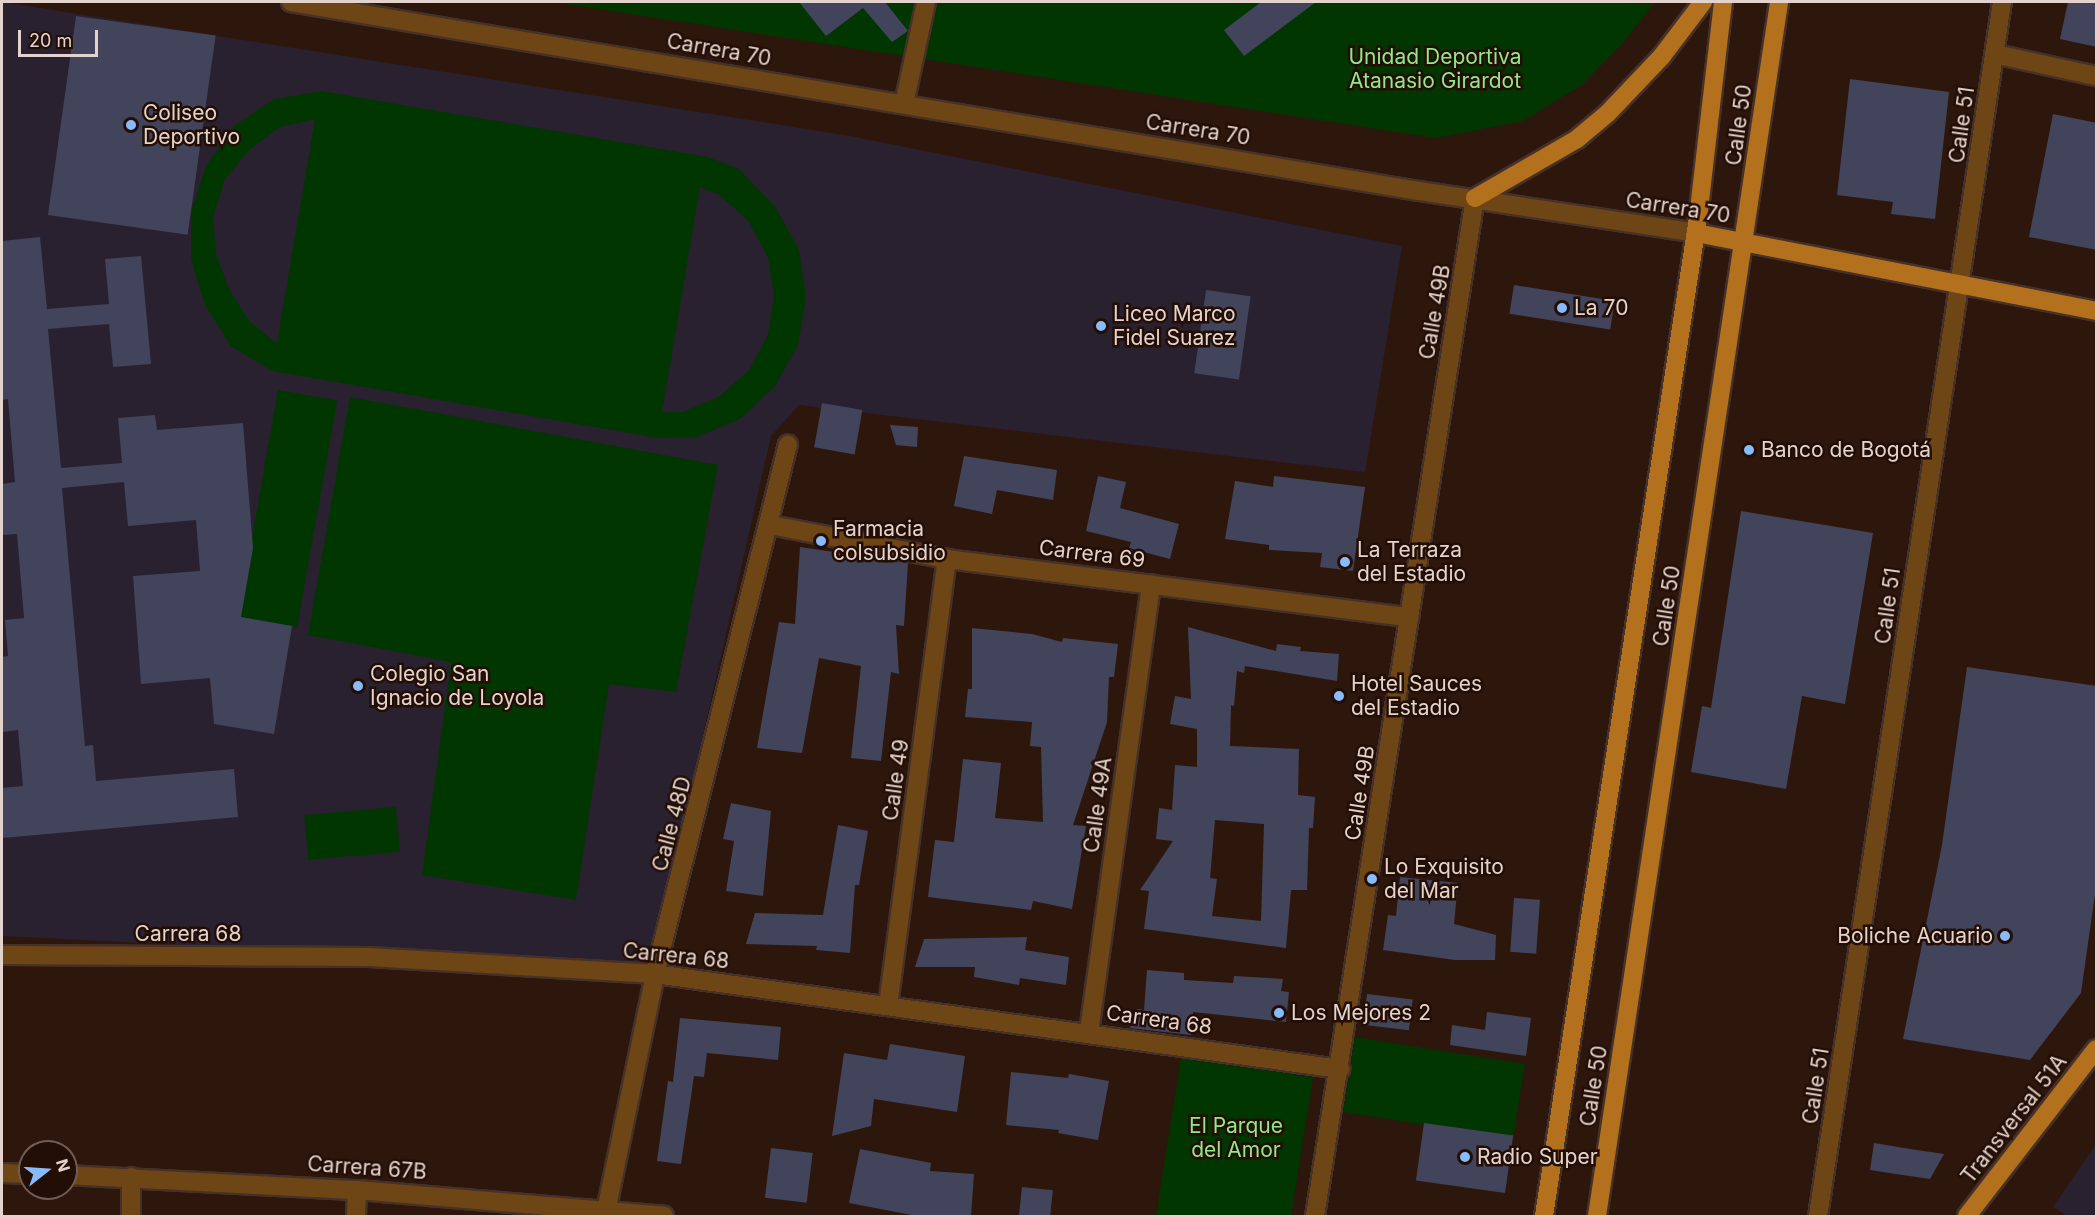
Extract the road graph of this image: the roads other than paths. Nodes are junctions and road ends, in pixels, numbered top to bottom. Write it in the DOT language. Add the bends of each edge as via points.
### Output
graph roads {
  1 [pos="291,2"];
  2 [pos="926,2"];
  3 [pos="1703,2"];
  4 [pos="1723,2"];
  5 [pos="1779,2"];
  6 [pos="2002,2"];
  7 [pos="1995,54"];
  8 [pos="2097,75"];
  9 [pos="904,104"];
  10 [pos="1475,198"];
  11 [pos="1696,234"];
  12 [pos="1746,241"];
  13 [pos="1960,285"];
  14 [pos="2097,311"];
  15 [pos="788,444"];
  16 [pos="771,525"];
  17 [pos="947,559"];
  18 [pos="1151,584"];
  19 [pos="1409,617"];
  20 [pos="2,956"];
  21 [pos="655,974"];
  22 [pos="888,1006"];
  23 [pos="1089,1032"];
  24 [pos="2097,1048"];
  25 [pos="1340,1070"];
  26 [pos="2,1173"];
  27 [pos="18,1174"];
  28 [pos="78,1175"];
  29 [pos="131,1177"];
  30 [pos="357,1190"];
  31 [pos="605,1212"];
  32 [pos="132,1216"];
  33 [pos="356,1216"];
  34 [pos="664,1216"];
  35 [pos="1315,1216"];
  36 [pos="1544,1216"];
  37 [pos="1597,1216"];
  38 [pos="1818,1216"];
  39 [pos="1967,1216"];
  1 -- 9 [label="street, Carrera 70"];
  2 -- 9 [label="street"];
  3 -- 10 [label="main road" via="1662,56 1608,113 1577,139"];
  4 -- 11 [label="main road, Calle 50"];
  5 -- 12 [label="main road, Calle 50"];
  6 -- 7 [label="street, Calle 51"];
  7 -- 8 [label="street"];
  7 -- 13 [label="street, Calle 51"];
  9 -- 10 [label="street, Carrera 70"];
  10 -- 11 [label="street, Carrera 70"];
  10 -- 19 [label="street, Calle 49B"];
  11 -- 12 [label="main road, Carrera 70"];
  11 -- 36 [label="main road, Calle 50"];
  12 -- 13 [label="main road, Carrera 70"];
  12 -- 37 [label="main road, Calle 50"];
  13 -- 14 [label="main road, Carrera 70"];
  13 -- 38 [label="street, Calle 51"];
  15 -- 16 [label="street, Calle 48D"];
  16 -- 17 [label="street, Carrera 69"];
  16 -- 21 [label="street, Calle 48D"];
  17 -- 18 [label="street, Carrera 69"];
  17 -- 22 [label="street, Calle 49"];
  18 -- 19 [label="street, Carrera 69"];
  18 -- 23 [label="street, Calle 49A"];
  19 -- 25 [label="street, Calle 49B"];
  20 -- 21 [label="street, Carrera 68" via="369,957"];
  21 -- 22 [label="street, Carrera 68"];
  21 -- 31 [label="street, Calle 48D"];
  22 -- 23 [label="street, Carrera 68"];
  23 -- 25 [label="street, Carrera 68"];
  24 -- 39 [label="main road, Transversal 51A"];
  25 -- 35 [label="street, Calle 49B"];
  26 -- 27 [label="street"];
  28 -- 29 [label="street, Carrera 67B"];
  29 -- 30 [label="street, Carrera 67B"];
  29 -- 32 [label="street"];
  30 -- 31 [label="street, Carrera 67B"];
  30 -- 33 [label="street"];
  31 -- 34 [label="street, Carrera 67B"];
}
